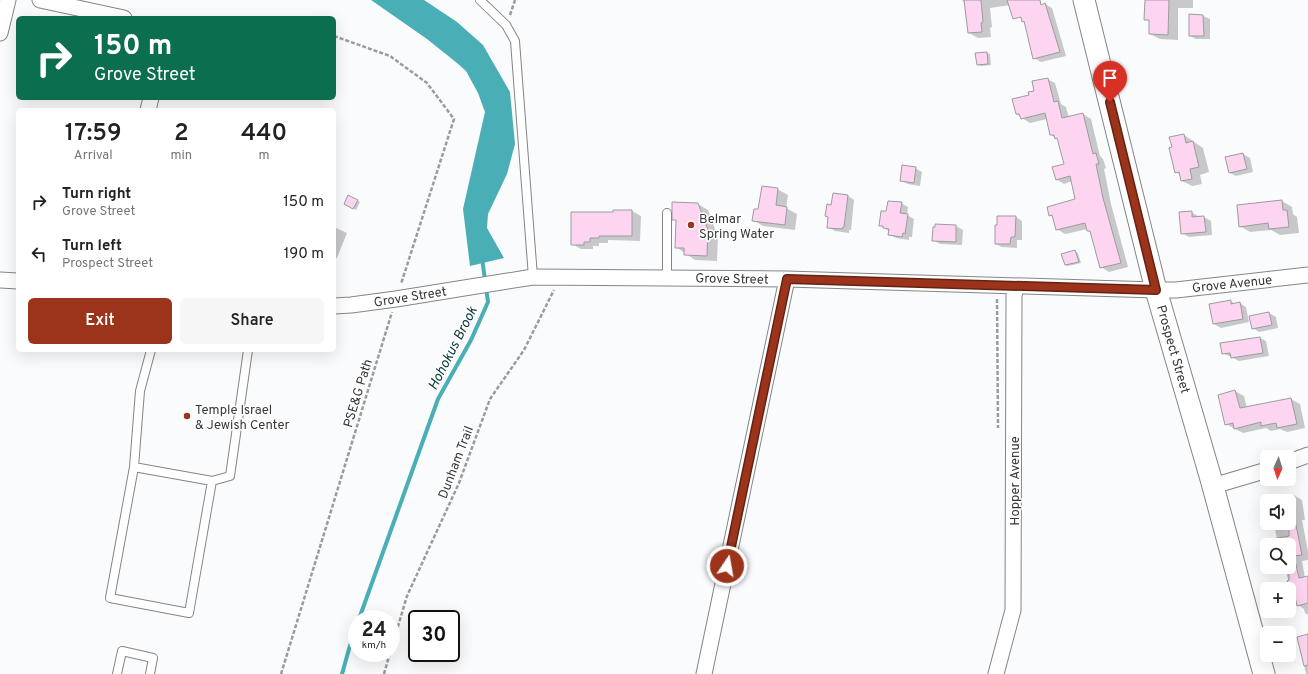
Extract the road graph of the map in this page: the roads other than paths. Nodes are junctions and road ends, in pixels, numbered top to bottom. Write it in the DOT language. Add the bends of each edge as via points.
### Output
graph roads {
  1 [pos="8,0"];
  2 [pos="40,0"];
  3 [pos="480,0"];
  4 [pos="1084,0"];
  5 [pos="115,16"];
  6 [pos="0,33"];
  7 [pos="667,213"];
  8 [pos="1308,275"];
  9 [pos="533,277"];
  10 [pos="667,277"];
  11 [pos="787,279"];
  12 [pos="0,280"];
  13 [pos="16,282"];
  14 [pos="1016,286"];
  15 [pos="1156,290"];
  16 [pos="336,306"];
  17 [pos="150,352"];
  18 [pos="248,352"];
  19 [pos="1308,455"];
  20 [pos="1296,459"];
  21 [pos="134,467"];
  22 [pos="1260,472"];
  23 [pos="212,481"];
  24 [pos="1213,486"];
  25 [pos="117,674"];
  26 [pos="150,674"];
  27 [pos="704,674"];
  28 [pos="996,674"];
  29 [pos="1264,674"];
  1 -- 6 [label="street"];
  2 -- 5 [label="street"];
  3 -- 9 [label="lane" via="506,25 515,41"];
  4 -- 15 [label="main road, Prospect Street"];
  7 -- 10 [label="lane"];
  8 -- 15 [label="street, Grove Avenue"];
  9 -- 10 [label="street, Grove Street"];
  9 -- 16 [label="street, Grove Street"];
  10 -- 11 [label="street, Grove Street"];
  11 -- 14 [label="street, Grove Street"];
  11 -- 27 [label="street"];
  12 -- 13 [label="street"];
  14 -- 15 [label="street, Grove Street"];
  14 -- 28 [label="street, Hopper Avenue" via="1013,610"];
  15 -- 24 [label="main road, Prospect Street"];
  17 -- 21 [label="lane" via="140,391"];
  18 -- 23 [label="lane" via="230,476"];
  19 -- 20 [label="street"];
  21 -- 23 [label="lane"];
  21 -- 23 [label="lane" via="110,598 189,613"];
  22 -- 24 [label="street"];
  24 -- 29 [label="main road, Prospect Street"];
  25 -- 26 [label="lane" via="122,651 153,658"];
}
